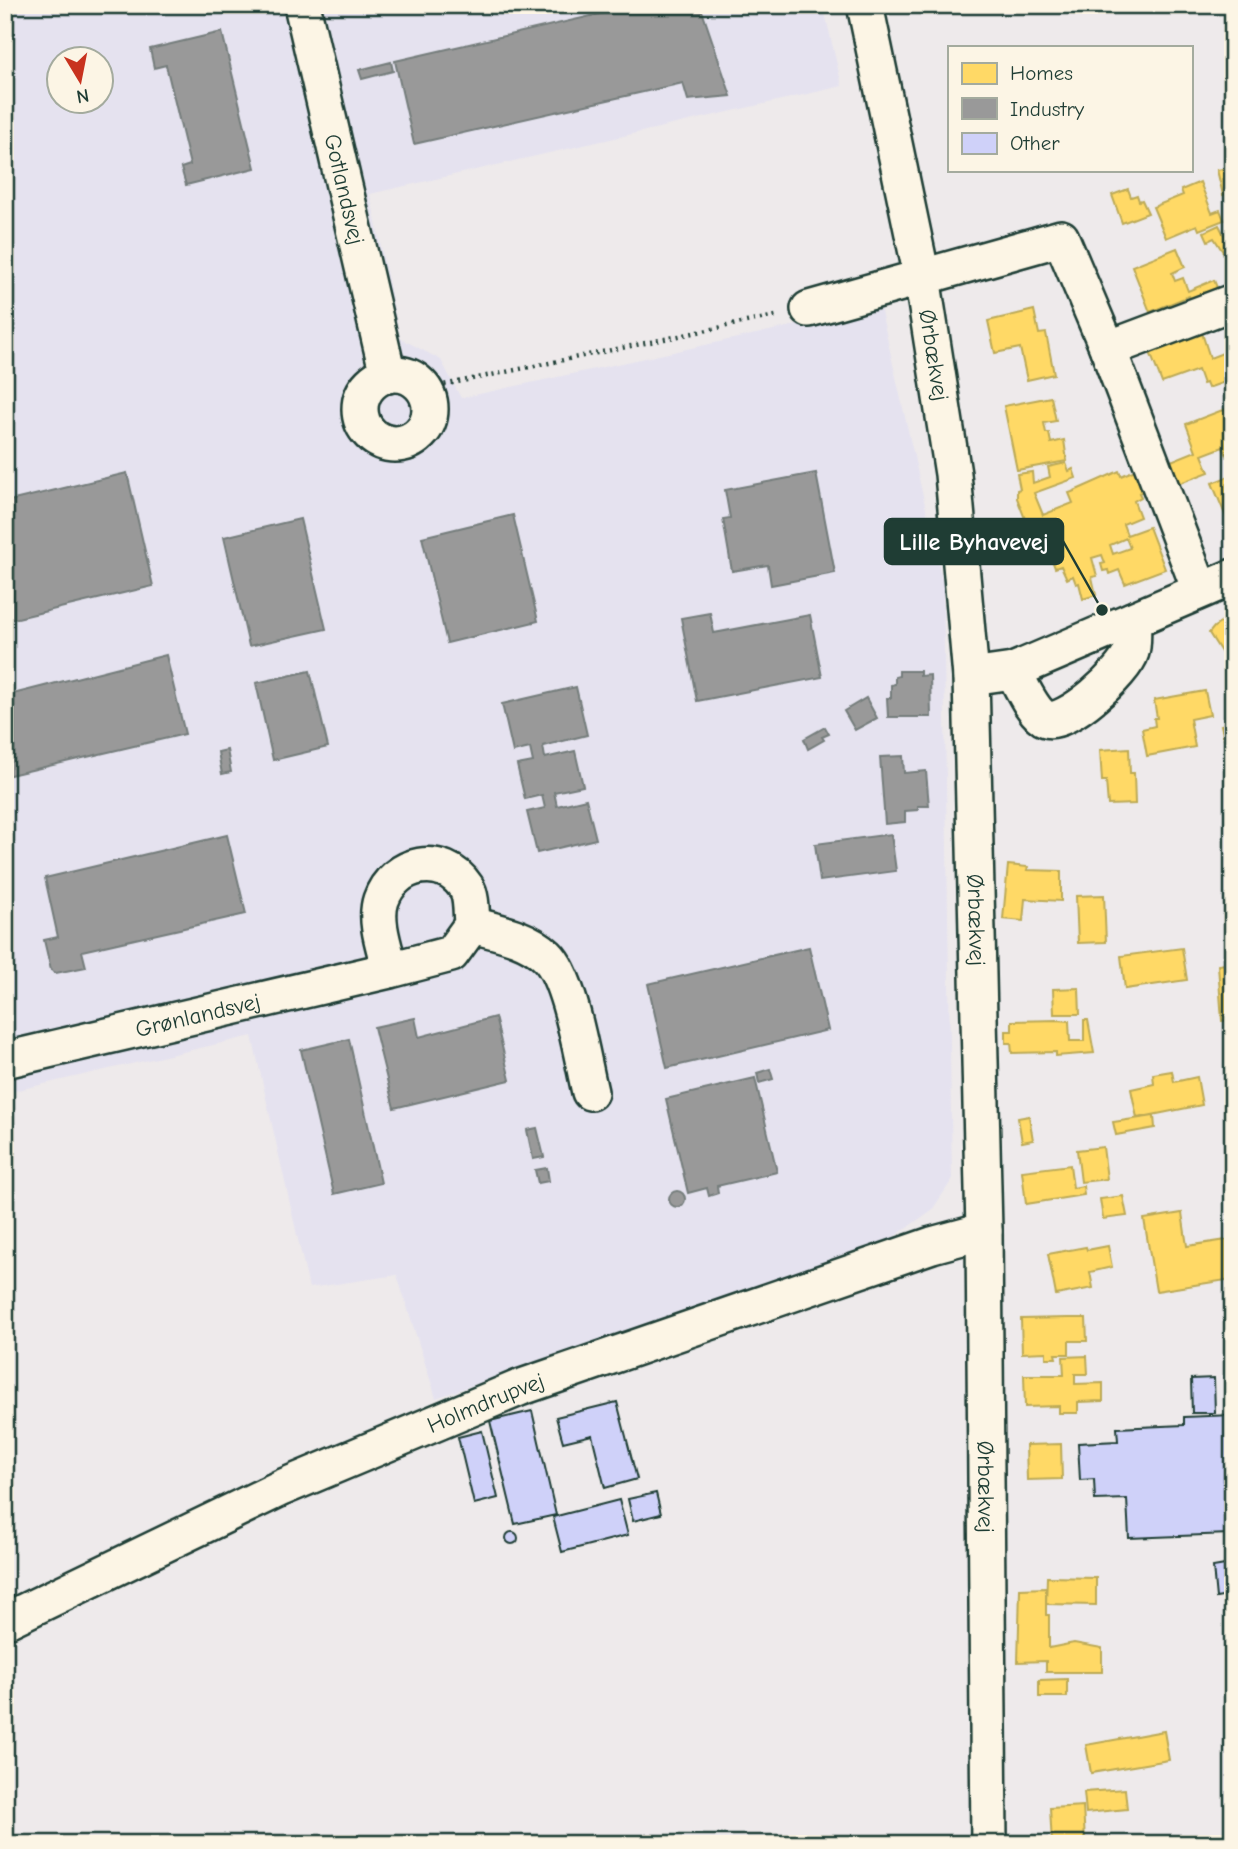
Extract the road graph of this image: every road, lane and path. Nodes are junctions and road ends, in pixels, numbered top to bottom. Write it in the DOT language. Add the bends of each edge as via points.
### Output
graph roads {
  1 [pos="302,5"];
  2 [pos="865,5"];
  3 [pos="922,278"];
  4 [pos="1233,302"];
  5 [pos="808,309"];
  6 [pos="1108,349"];
  7 [pos="388,375"];
  8 [pos="424,389"];
  9 [pos="1233,578"];
  10 [pos="1200,590"];
  11 [pos="1133,620"];
  12 [pos="1013,671"];
  13 [pos="971,677"];
  14 [pos="472,925"];
  15 [pos="390,970"];
  16 [pos="5,1060"];
  17 [pos="590,1092"];
  18 [pos="984,1231"];
  19 [pos="5,1621"];
  20 [pos="989,1844"];
  1 -- 7 [label="street, Gotlandsvej"];
  2 -- 3 [label="street, Ørbækvej"];
  3 -- 5 [label="street"];
  3 -- 6 [label="street" via="1061,238"];
  3 -- 13 [label="street, Ørbækvej" via="953,474"];
  4 -- 6 [label="street"];
  5 -- 8 [label="path"];
  6 -- 10 [label="street"];
  7 -- 8 [label="street" via="414,379"];
  7 -- 8 [label="street" via="375,380 360,403 366,429 376,439 403,444 425,428 430,402"];
  9 -- 10 [label="street"];
  10 -- 11 [label="street"];
  11 -- 12 [label="street"];
  11 -- 12 [label="street" via="1132,652 1117,676 1064,718 1049,721 1039,716"];
  12 -- 13 [label="street"];
  13 -- 18 [label="street, Ørbækvej"];
  14 -- 15 [label="street, Grønlandsvej" via="451,954"];
  14 -- 15 [label="street" via="468,888 446,867 421,864 393,879 380,901"];
  14 -- 17 [label="street" via="523,940 549,957 565,988"];
  15 -- 16 [label="street, Grønlandsvej"];
  18 -- 19 [label="street, Holmdrupvej" via="519,1388 281,1488"];
  18 -- 20 [label="street, Ørbækvej"];
}
